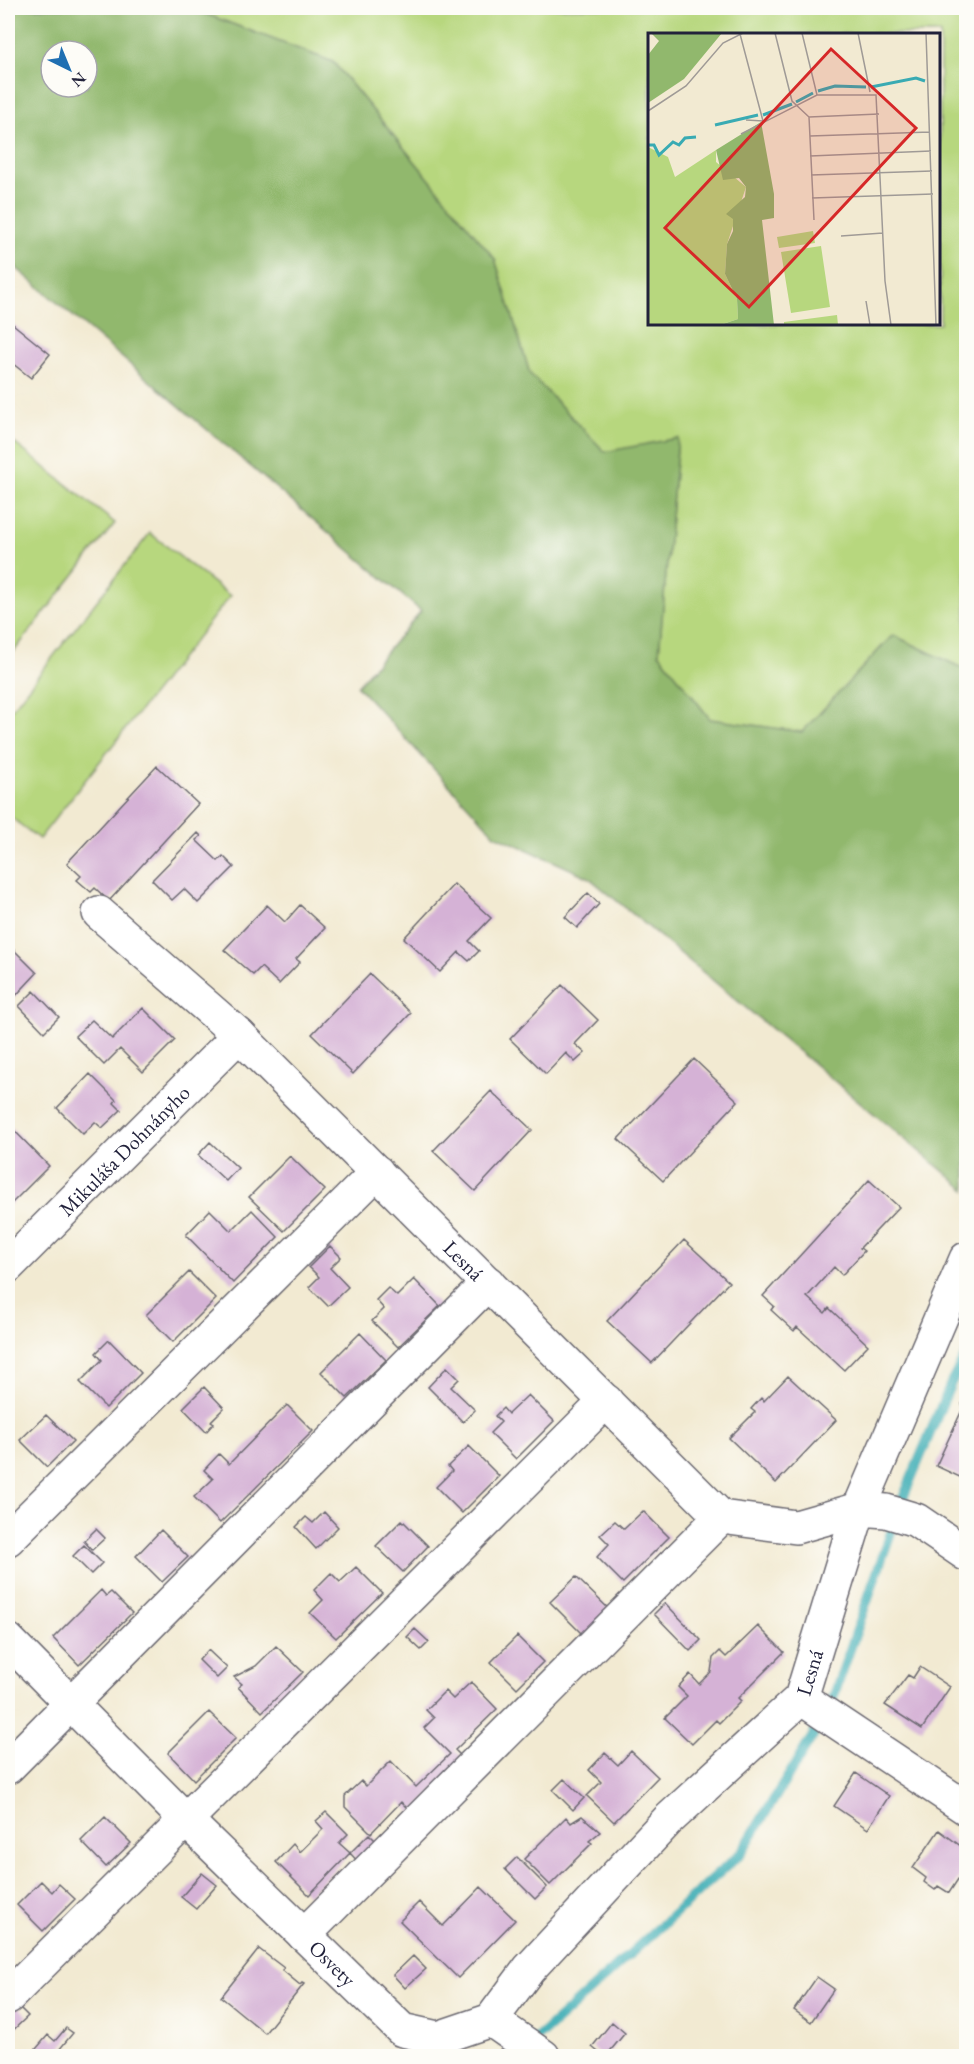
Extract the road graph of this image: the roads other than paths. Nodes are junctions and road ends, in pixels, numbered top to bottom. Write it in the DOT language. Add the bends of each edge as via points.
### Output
graph roads {
  1 [pos="99,913"];
  2 [pos="239,1035"];
  3 [pos="377,1172"];
  4 [pos="966,1259"];
  5 [pos="8,1266"];
  6 [pos="488,1283"];
  7 [pos="606,1401"];
  8 [pos="887,1514"];
  9 [pos="721,1517"];
  10 [pos="8,1539"];
  11 [pos="966,1554"];
  12 [pos="8,1640"];
  13 [pos="71,1703"];
  14 [pos="818,1709"];
  15 [pos="8,1767"];
  16 [pos="966,1808"];
  17 [pos="185,1819"];
  18 [pos="668,1820"];
  19 [pos="304,1935"];
  20 [pos="8,1996"];
  21 [pos="522,2042"];
  1 -- 2 [label="street, Lesná"];
  2 -- 3 [label="street, Lesná"];
  2 -- 5 [label="street, Mikuláša Dohnányho"];
  3 -- 6 [label="street, Lesná"];
  3 -- 10 [label="street"];
  4 -- 8 [label="street, Lesná"];
  6 -- 7 [label="street, Lesná"];
  6 -- 13 [label="street"];
  7 -- 9 [label="street, Lesná"];
  7 -- 17 [label="street"];
  8 -- 9 [label="street" via="796,1527"];
  8 -- 11 [label="street"];
  8 -- 14 [label="street, Lesná"];
  9 -- 19 [label="street"];
  12 -- 13 [label="street, Osvety"];
  13 -- 15 [label="street"];
  13 -- 17 [label="street, Osvety"];
  14 -- 16 [label="street"];
  14 -- 18 [label="street, Lesná"];
  17 -- 19 [label="street, Osvety"];
  17 -- 20 [label="street"];
  18 -- 21 [label="street, Osvety" via="529,1969"];
  19 -- 21 [label="street, Osvety" via="402,2030 438,2038"];
}
